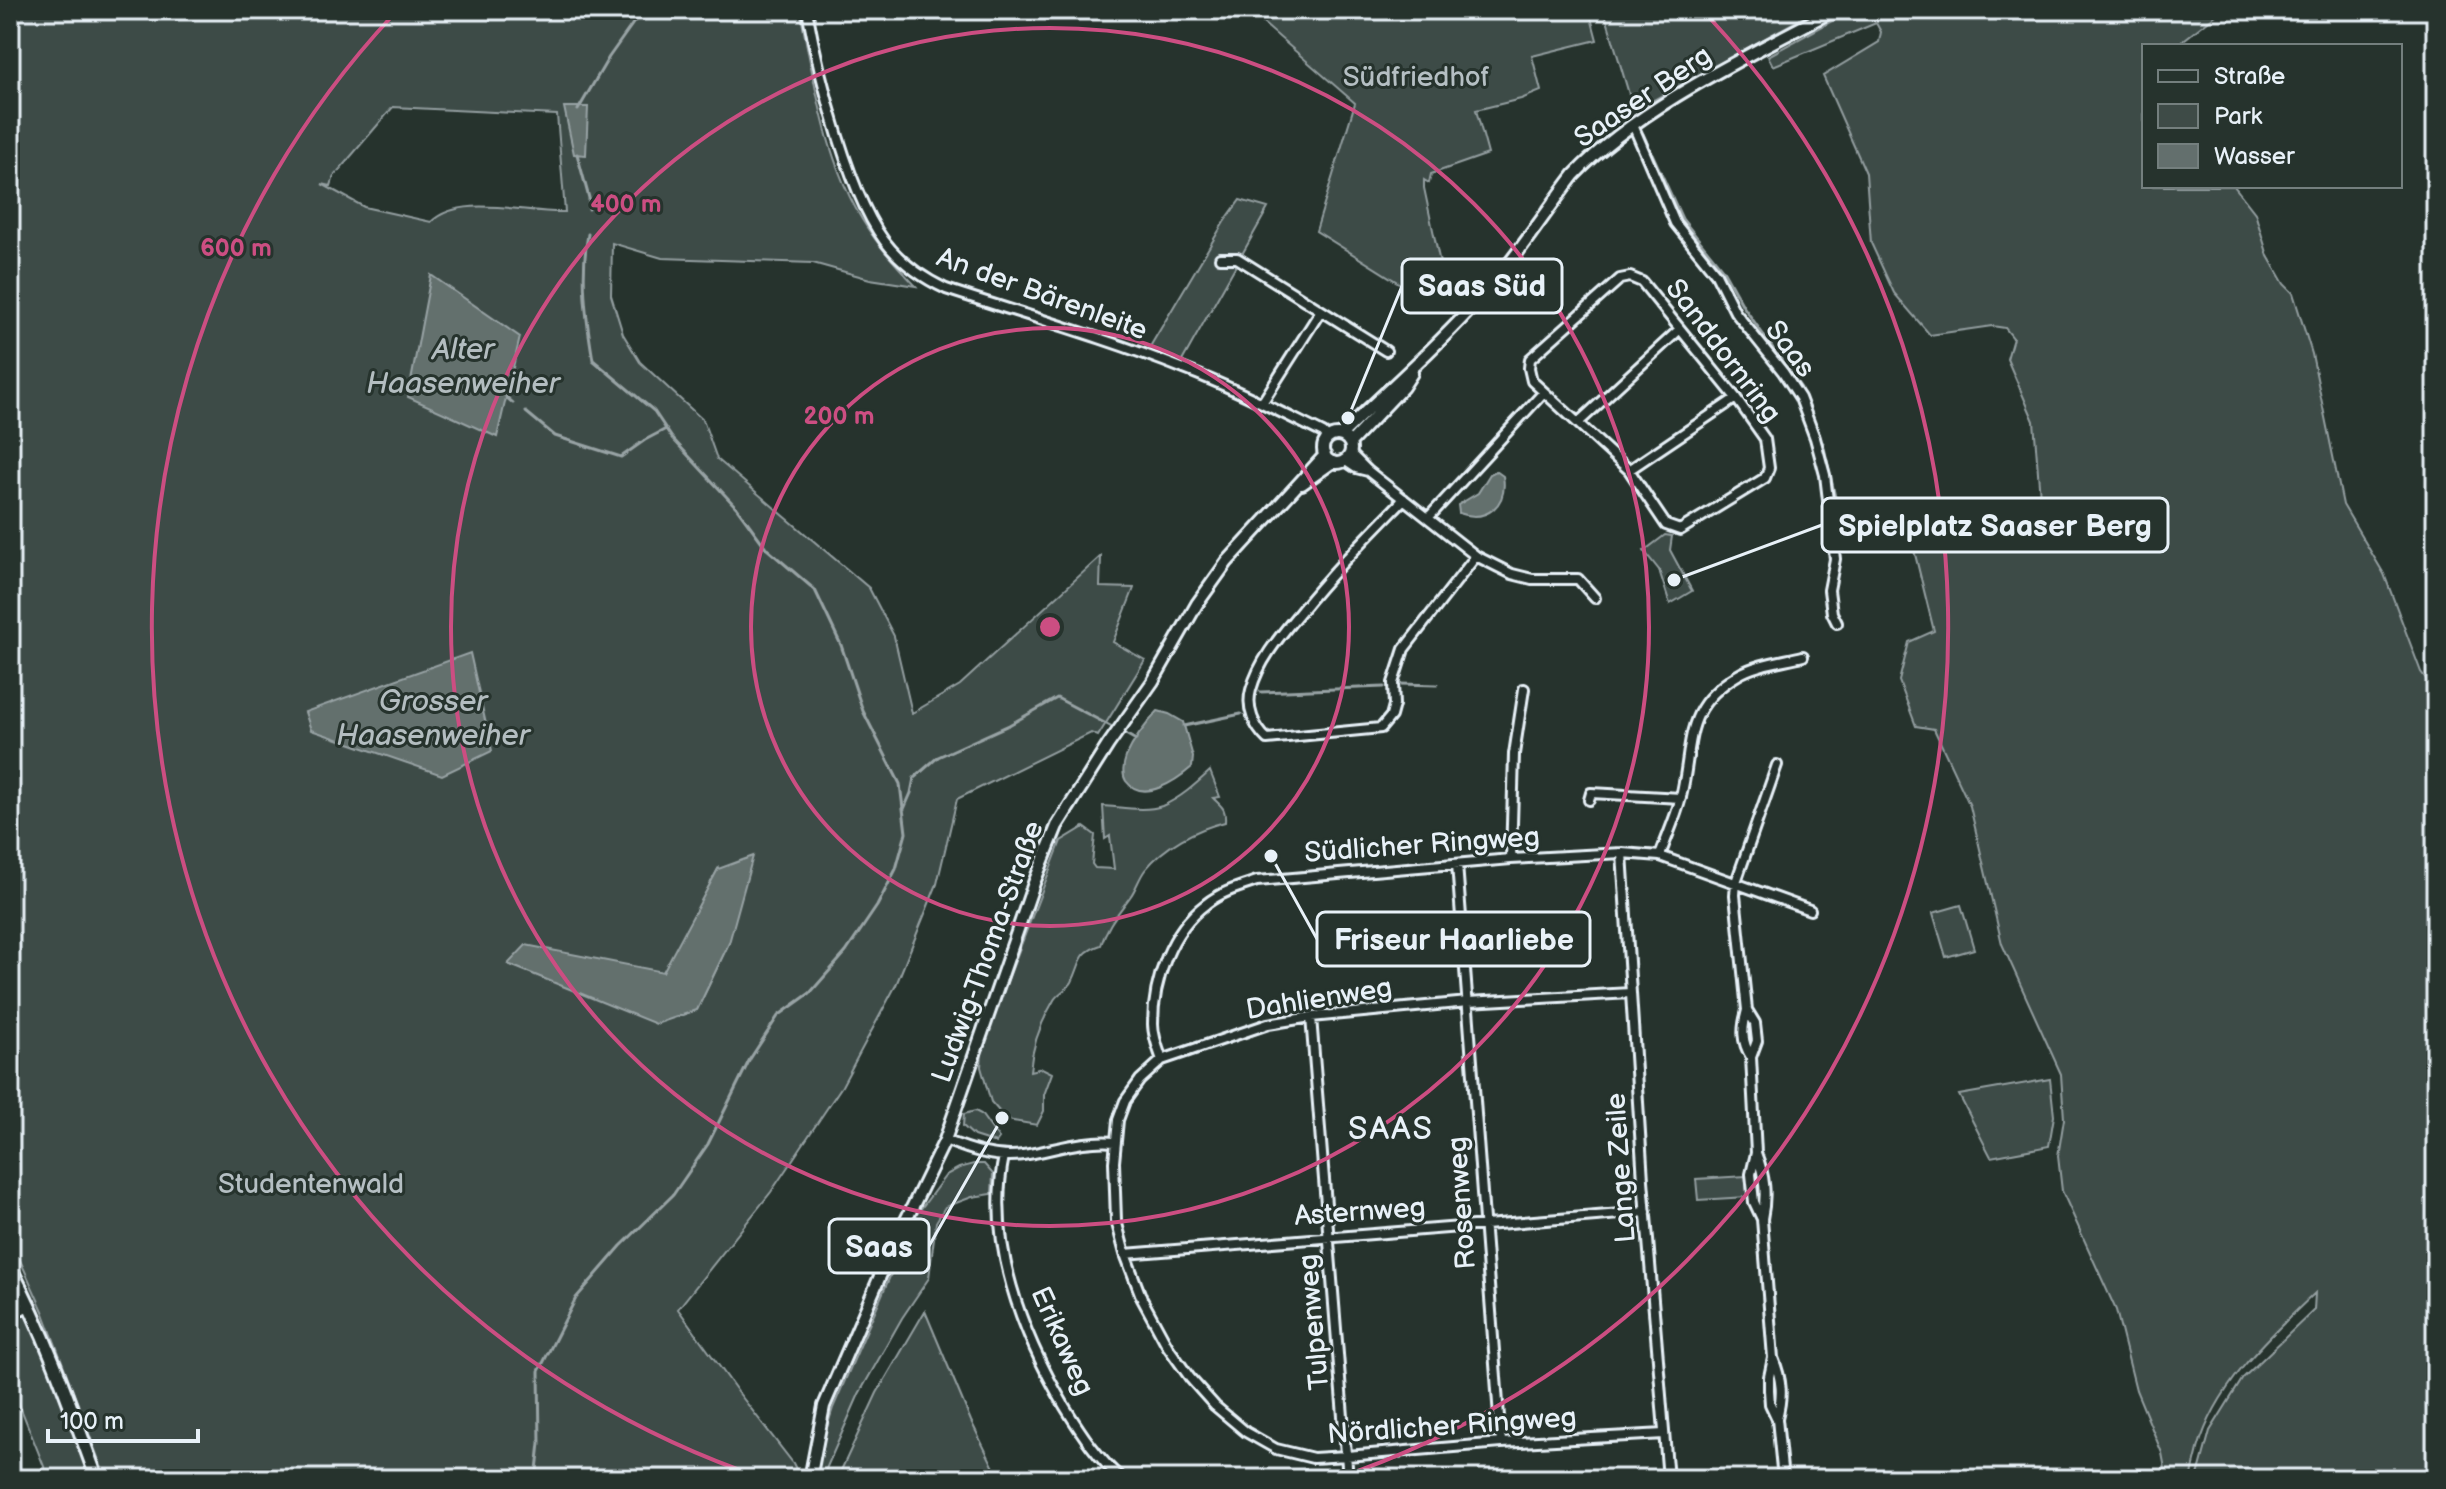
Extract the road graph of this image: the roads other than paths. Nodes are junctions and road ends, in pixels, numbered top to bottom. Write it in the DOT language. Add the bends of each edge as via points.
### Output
graph roads {
  1 [pos="807,10"];
  2 [pos="1834,10"];
  3 [pos="1633,125"];
  4 [pos="1220,258"];
  5 [pos="1320,312"];
  6 [pos="1680,329"];
  7 [pos="1386,351"];
  8 [pos="1543,393"];
  9 [pos="1736,398"];
  10 [pos="1262,403"];
  11 [pos="1579,422"];
  12 [pos="1328,438"];
  13 [pos="1340,451"];
  14 [pos="1629,470"];
  15 [pos="1404,499"];
  16 [pos="1428,518"];
  17 [pos="1476,556"];
  18 [pos="1595,598"];
  19 [pos="1837,623"];
  20 [pos="1803,656"];
  21 [pos="1524,689"];
  22 [pos="1681,725"];
  23 [pos="1692,728"];
  24 [pos="1777,765"];
  25 [pos="1681,798"];
  26 [pos="1589,800"];
  27 [pos="1622,853"];
  28 [pos="1660,856"];
  29 [pos="1511,859"];
  30 [pos="1457,864"];
  31 [pos="1736,882"];
  32 [pos="1810,910"];
  33 [pos="1631,993"];
  34 [pos="1468,1002"];
  35 [pos="1311,1017"];
  36 [pos="1162,1060"];
  37 [pos="945,1140"];
  38 [pos="1115,1142"];
  39 [pos="1004,1156"];
  40 [pos="1646,1212"];
  41 [pos="1486,1225"];
  42 [pos="1328,1237"];
  43 [pos="1125,1254"];
  44 [pos="10,1267"];
  45 [pos="30,1305"];
  46 [pos="10,1316"];
  47 [pos="1664,1434"];
  48 [pos="1501,1443"];
  49 [pos="1347,1456"];
  50 [pos="97,1479"];
  51 [pos="810,1479"];
  52 [pos="1122,1479"];
  53 [pos="1348,1479"];
  54 [pos="1668,1479"];
  55 [pos="1783,1479"];
  1 -- 10 [label="street, An der Bärenleite" via="847,161 870,218 903,262 946,289 1126,347"];
  2 -- 3 [label="street, Saaser Berg"];
  3 -- 13 [label="street, Saaser Berg" via="1574,175 1479,300 1398,379"];
  3 -- 19 [label="street, Saas" via="1675,223 1800,398 1825,475 1835,559 1829,590"];
  4 -- 5 [label="street" via="1237,258"];
  5 -- 7 [label="street"];
  5 -- 10 [label="street"];
  6 -- 8 [label="street, Sanddornring" via="1642,282 1620,279 1530,359 1532,381"];
  6 -- 9 [label="street, Sanddornring"];
  6 -- 11 [label="street"];
  8 -- 11 [label="street, Sanddornring"];
  8 -- 16 [label="street"];
  9 -- 14 [label="street"];
  9 -- 14 [label="street, Sanddornring" via="1765,439 1765,478 1680,530 1666,525"];
  10 -- 12 [label="street, An der Bärenleite"];
  11 -- 14 [label="street, Sanddornring"];
  12 -- 13 [label="street"];
  12 -- 13 [label="street" via="1324,444"];
  13 -- 15 [label="street"];
  13 -- 37 [label="street, Ludwig-Thoma-Straße" via="1306,473 1227,562 1057,826"];
  15 -- 16 [label="street"];
  15 -- 17 [label="street" via="1272,646 1250,699 1256,729 1267,739 1381,728 1391,716 1393,683 1404,649"];
  16 -- 17 [label="street"];
  17 -- 18 [label="street" via="1532,579 1578,579"];
  20 -- 23 [label="street" via="1737,675 1715,691"];
  21 -- 29 [label="street" via="1514,754"];
  22 -- 23 [label="street"];
  23 -- 25 [label="street"];
  24 -- 31 [label="street"];
  25 -- 26 [label="street" via="1591,793"];
  25 -- 28 [label="street"];
  27 -- 28 [label="street, Südlicher Ringweg"];
  27 -- 29 [label="street, Südlicher Ringweg"];
  27 -- 33 [label="street, Lange Zeile"];
  28 -- 31 [label="street, Südlicher Ringweg"];
  29 -- 30 [label="street, Südlicher Ringweg"];
  30 -- 34 [label="street, Rosenweg"];
  30 -- 36 [label="street, Südlicher Ringweg" via="1257,881 1207,903 1187,921 1162,970 1153,1027"];
  31 -- 32 [label="street, Südlicher Ringweg"];
  31 -- 55 [label="street" via="1747,1010 1757,1041 1751,1057 1756,1153 1766,1200 1762,1219 1773,1358 1769,1390"];
  33 -- 34 [label="street, Dahlienweg"];
  33 -- 40 [label="street, Lange Zeile"];
  34 -- 35 [label="street, Dahlienweg"];
  34 -- 41 [label="street, Rosenweg"];
  35 -- 36 [label="street, Dahlienweg" via="1268,1024"];
  35 -- 42 [label="street, Tulpenweg"];
  36 -- 38 [label="street, Nördlicher Ringweg" via="1125,1101"];
  37 -- 39 [label="street"];
  37 -- 51 [label="street, Ludwig-Thoma-Straße" via="824,1406"];
  38 -- 39 [label="street"];
  38 -- 43 [label="street, Nördlicher Ringweg" via="1116,1220"];
  39 -- 52 [label="street, Erikaweg" via="1002,1234 1023,1321 1044,1371 1086,1441"];
  40 -- 41 [label="street, Asternweg"];
  40 -- 47 [label="street, Lange Zeile"];
  41 -- 42 [label="street, Asternweg"];
  41 -- 48 [label="street, Rosenweg"];
  42 -- 43 [label="street, Asternweg"];
  42 -- 49 [label="street, Tulpenweg"];
  43 -- 49 [label="street, Nördlicher Ringweg" via="1168,1347 1215,1406 1276,1449 1313,1458"];
  44 -- 45 [label="main road"];
  45 -- 46 [label="street"];
  45 -- 50 [label="main road"];
  47 -- 48 [label="street, Nördlicher Ringweg"];
  47 -- 54 [label="street, Lange Zeile"];
  48 -- 49 [label="street, Nördlicher Ringweg"];
  49 -- 53 [label="street, Tulpenweg"];
}
